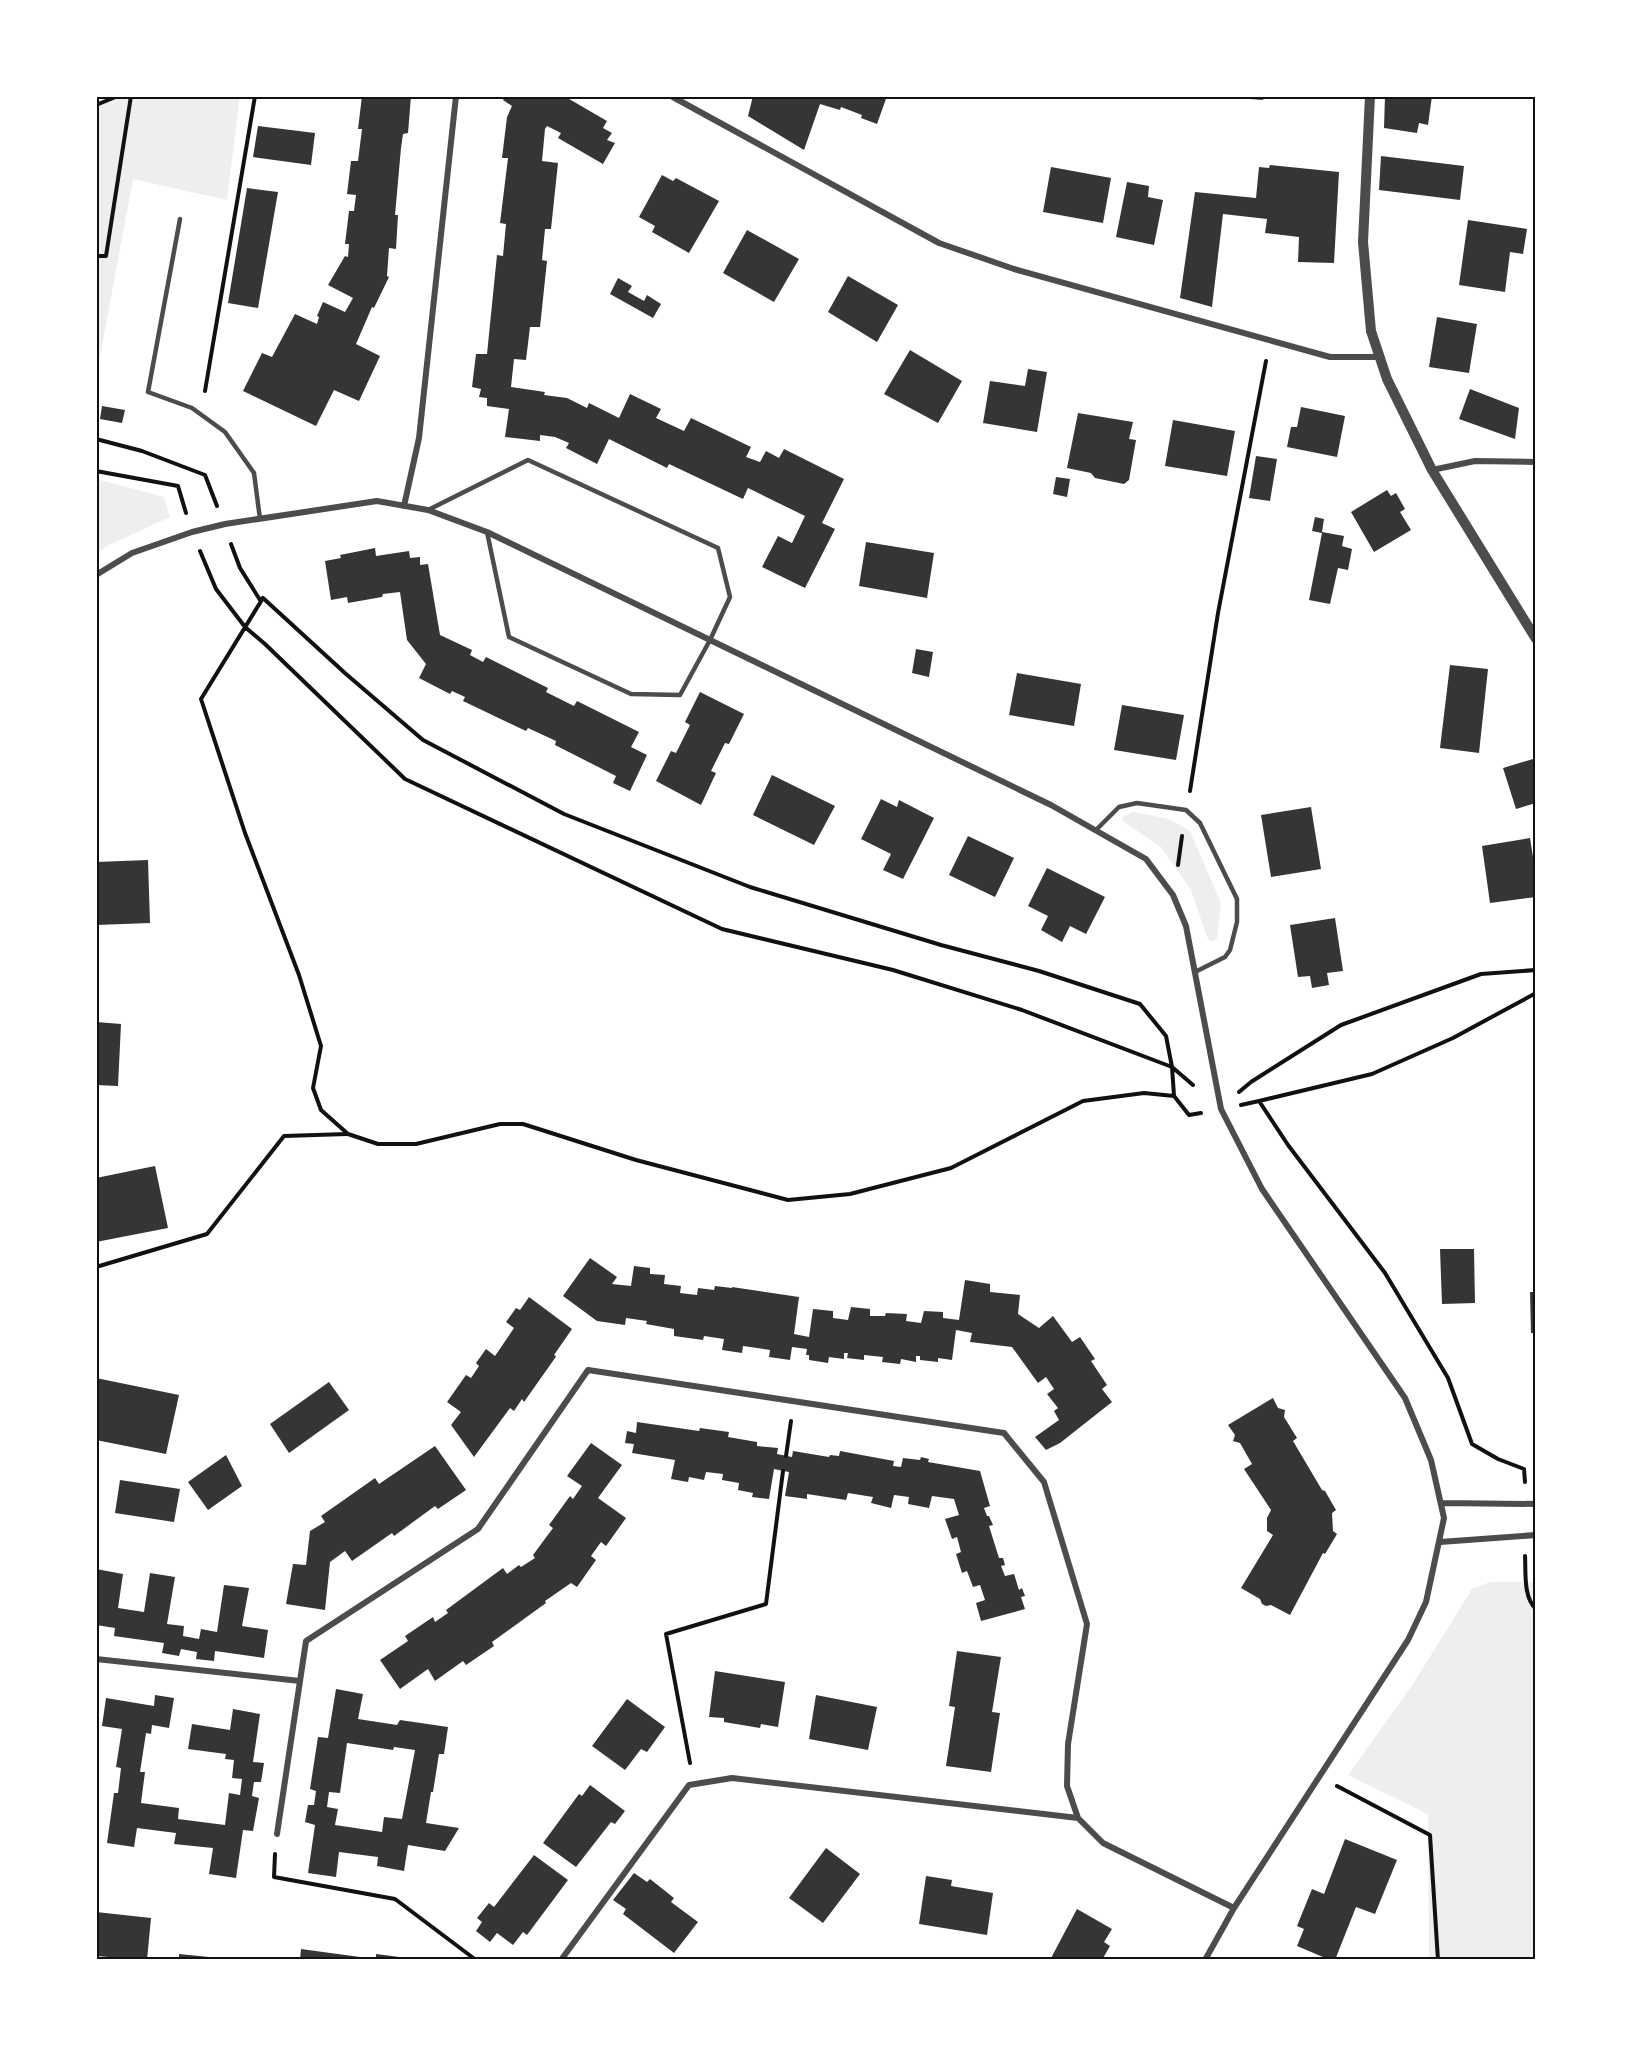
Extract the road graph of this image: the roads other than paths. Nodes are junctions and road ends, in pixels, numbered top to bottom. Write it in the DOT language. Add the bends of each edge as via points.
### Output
graph roads {
  1 [pos="456,96"];
  2 [pos="671,96"];
  3 [pos="1370,96"];
  4 [pos="180,219"];
  5 [pos="1380,357"];
  6 [pos="1536,462"];
  7 [pos="1432,470"];
  8 [pos="404,506"];
  9 [pos="428,510"];
  10 [pos="260,519"];
  11 [pos="487,532"];
  12 [pos="96,575"];
  13 [pos="1536,639"];
  14 [pos="710,640"];
  15 [pos="1096,830"];
  16 [pos="1195,972"];
  17 [pos="1441,1503"];
  18 [pos="1536,1504"];
  19 [pos="1536,1535"];
  20 [pos="1440,1542"];
  21 [pos="96,1659"];
  22 [pos="300,1681"];
  23 [pos="1078,1818"];
  24 [pos="277,1834"];
  25 [pos="1234,1908"];
  26 [pos="561,1960"];
  27 [pos="1205,1960"];
  1 -- 8 [label="street" via="418,438"];
  2 -- 5 [label="street" via="939,243 1014,269 1330,357"];
  3 -- 5 [label="street" via="1363,242 1371,331"];
  4 -- 10 [label="lane" via="148,392 192,408 225,432 254,472"];
  5 -- 7 [label="street"];
  6 -- 7 [label="street" via="1475,461"];
  7 -- 13 [label="street"];
  8 -- 9 [label="street"];
  8 -- 10 [label="street" via="377,501"];
  9 -- 11 [label="street"];
  9 -- 14 [label="lane" via="528,459 718,548 730,597"];
  10 -- 12 [label="street" via="192,532 132,553"];
  11 -- 14 [label="street"];
  11 -- 14 [label="lane" via="509,637 631,694 680,695"];
  14 -- 15 [label="street" via="1040,799"];
  15 -- 16 [label="street" via="1146,860 1173,895 1186,926"];
  15 -- 16 [label="lane" via="1119,807 1137,803 1186,810 1200,823 1237,899 1237,921 1225,957"];
  16 -- 17 [label="street" via="1221,1109 1262,1189 1405,1398 1431,1460"];
  17 -- 18 [label="street"];
  17 -- 20 [label="street" via="1444,1518"];
  19 -- 20 [label="street"];
  20 -- 25 [label="street" via="1426,1602 1408,1640"];
  21 -- 22 [label="street"];
  22 -- 23 [label="street" via="306,1641 478,1529 588,1371 1004,1432 1044,1482 1087,1624 1068,1744 1066,1786"];
  22 -- 24 [label="street"];
  23 -- 25 [label="street" via="1104,1842"];
  23 -- 26 [label="street" via="732,1778 689,1785"];
  25 -- 27 [label="street"];
}
